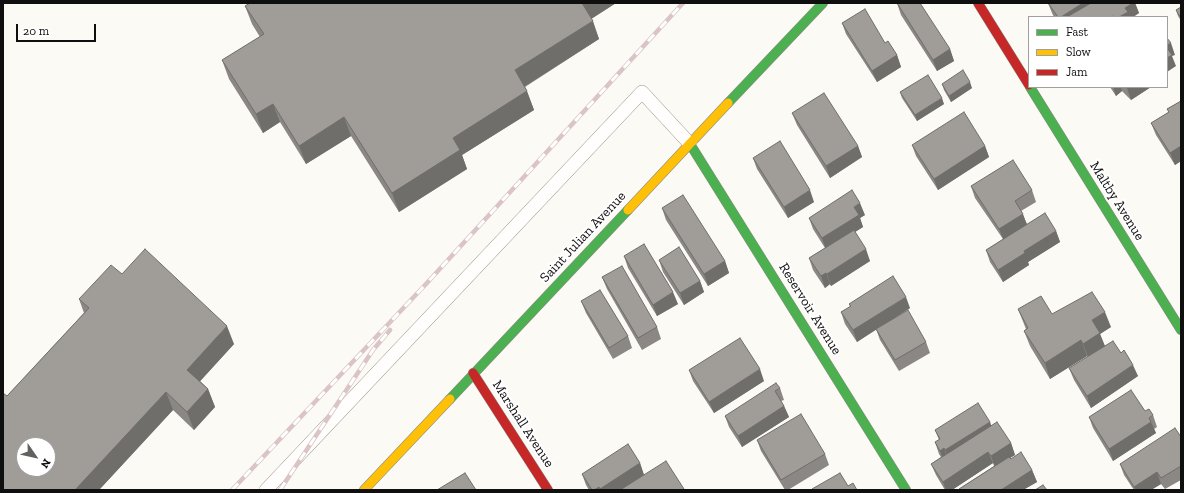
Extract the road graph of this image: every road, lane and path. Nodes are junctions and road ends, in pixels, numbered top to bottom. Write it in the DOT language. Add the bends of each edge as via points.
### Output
graph roads {
  1 [pos="823,3"];
  2 [pos="978,3"];
  3 [pos="1028,83"];
  4 [pos="1031,88"];
  5 [pos="690,144"];
  6 [pos="1181,330"];
  7 [pos="473,373"];
  8 [pos="266,490"];
  9 [pos="364,490"];
  10 [pos="548,490"];
  11 [pos="906,490"];
  1 -- 5 [label="street, Saint Julian Avenue"];
  2 -- 3 [label="street, Maltby Avenue"];
  4 -- 6 [label="street, Maltby Avenue"];
  5 -- 7 [label="street, Saint Julian Avenue"];
  5 -- 8 [label="lane" via="642,92"];
  5 -- 11 [label="street, Reservoir Avenue"];
  7 -- 9 [label="street, Saint Julian Avenue"];
  7 -- 10 [label="street, Marshall Avenue"];
}
